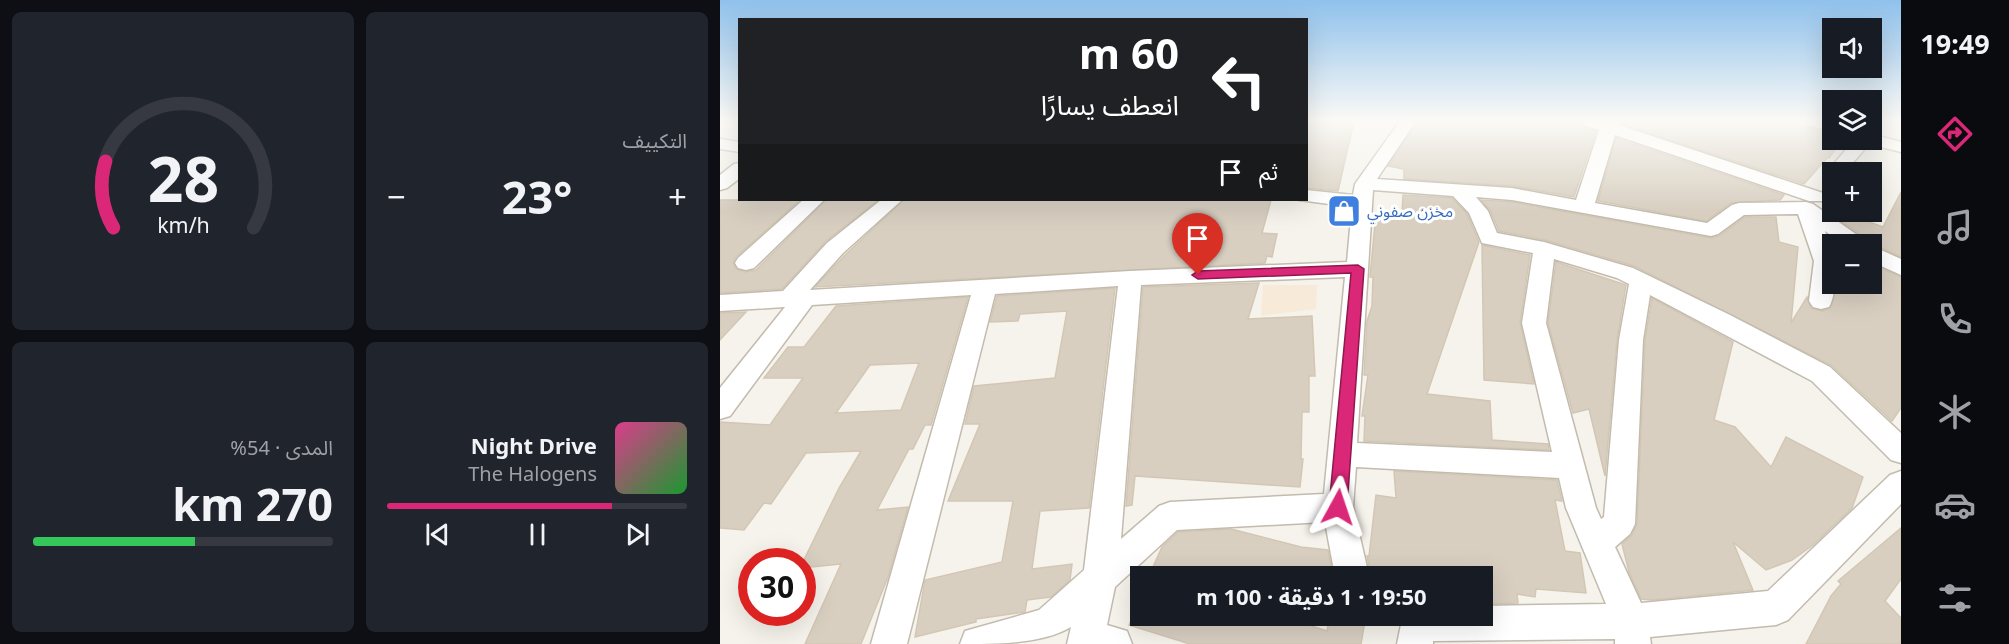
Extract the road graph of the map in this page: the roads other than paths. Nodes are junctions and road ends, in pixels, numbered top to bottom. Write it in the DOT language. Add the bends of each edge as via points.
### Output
graph roads {
  1 [pos="1390,151"];
  2 [pos="1602,151"];
  3 [pos="1682,151"];
  4 [pos="738,170"];
  5 [pos="720,184"];
  6 [pos="1822,189"];
  7 [pos="1459,191"];
  8 [pos="1364,193"];
  9 [pos="1308,196"];
  10 [pos="813,201"];
  11 [pos="891,201"];
  12 [pos="1811,202"];
  13 [pos="1584,207"];
  14 [pos="1845,234"];
  15 [pos="1544,249"];
  16 [pos="1882,258"];
  17 [pos="746,263"];
  18 [pos="1901,268"];
  19 [pos="1358,269"];
  20 [pos="1130,278"];
  21 [pos="1641,281"];
  22 [pos="985,287"];
  23 [pos="796,300"];
  24 [pos="1821,301"];
  25 [pos="720,303"];
  26 [pos="720,408"];
  27 [pos="1901,451"];
  28 [pos="1342,454"];
  29 [pos="1570,466"];
  30 [pos="1901,484"];
  31 [pos="1338,507"];
  32 [pos="1596,542"];
  33 [pos="1350,566"];
  34 [pos="1100,579"];
  35 [pos="1415,632"];
  36 [pos="1632,632"];
  37 [pos="1095,643"];
  38 [pos="889,644"];
  39 [pos="978,644"];
  1 -- 8 [label="street"];
  2 -- 13 [label="street"];
  3 -- 12 [label="street"];
  4 -- 5 [label="street"];
  6 -- 12 [label="street"];
  7 -- 8 [label="street"];
  7 -- 13 [label="street" via="1512,194"];
  7 -- 15 [label="street" via="1478,211 1490,238"];
  8 -- 9 [label="street"];
  8 -- 19 [label="street"];
  10 -- 17 [label="street"];
  11 -- 23 [label="street" via="835,248"];
  12 -- 13 [label="street" via="1739,209 1710,230"];
  12 -- 14 [label="street"];
  12 -- 24 [label="street" via="1826,261"];
  15 -- 21 [label="street"];
  15 -- 29 [label="street" via="1534,323"];
  16 -- 18 [label="street"];
  19 -- 20 [label="street"];
  19 -- 28 [label="street"];
  20 -- 22 [label="street"];
  20 -- 34 [label="street"];
  21 -- 27 [label="street" via="1821,374"];
  21 -- 32 [label="street" via="1631,340 1619,524"];
  22 -- 23 [label="street"];
  22 -- 38 [label="street"];
  23 -- 25 [label="street"];
  23 -- 26 [label="street"];
  28 -- 29 [label="street"];
  28 -- 31 [label="street"];
  29 -- 32 [label="street" via="1581,508"];
  30 -- 36 [label="street" via="1776,608"];
  31 -- 33 [label="street"];
  31 -- 34 [label="street" via="1170,516"];
  32 -- 36 [label="street"];
  34 -- 37 [label="street"];
  34 -- 39 [label="street" via="1048,625"];
  35 -- 36 [label="street"];
}
